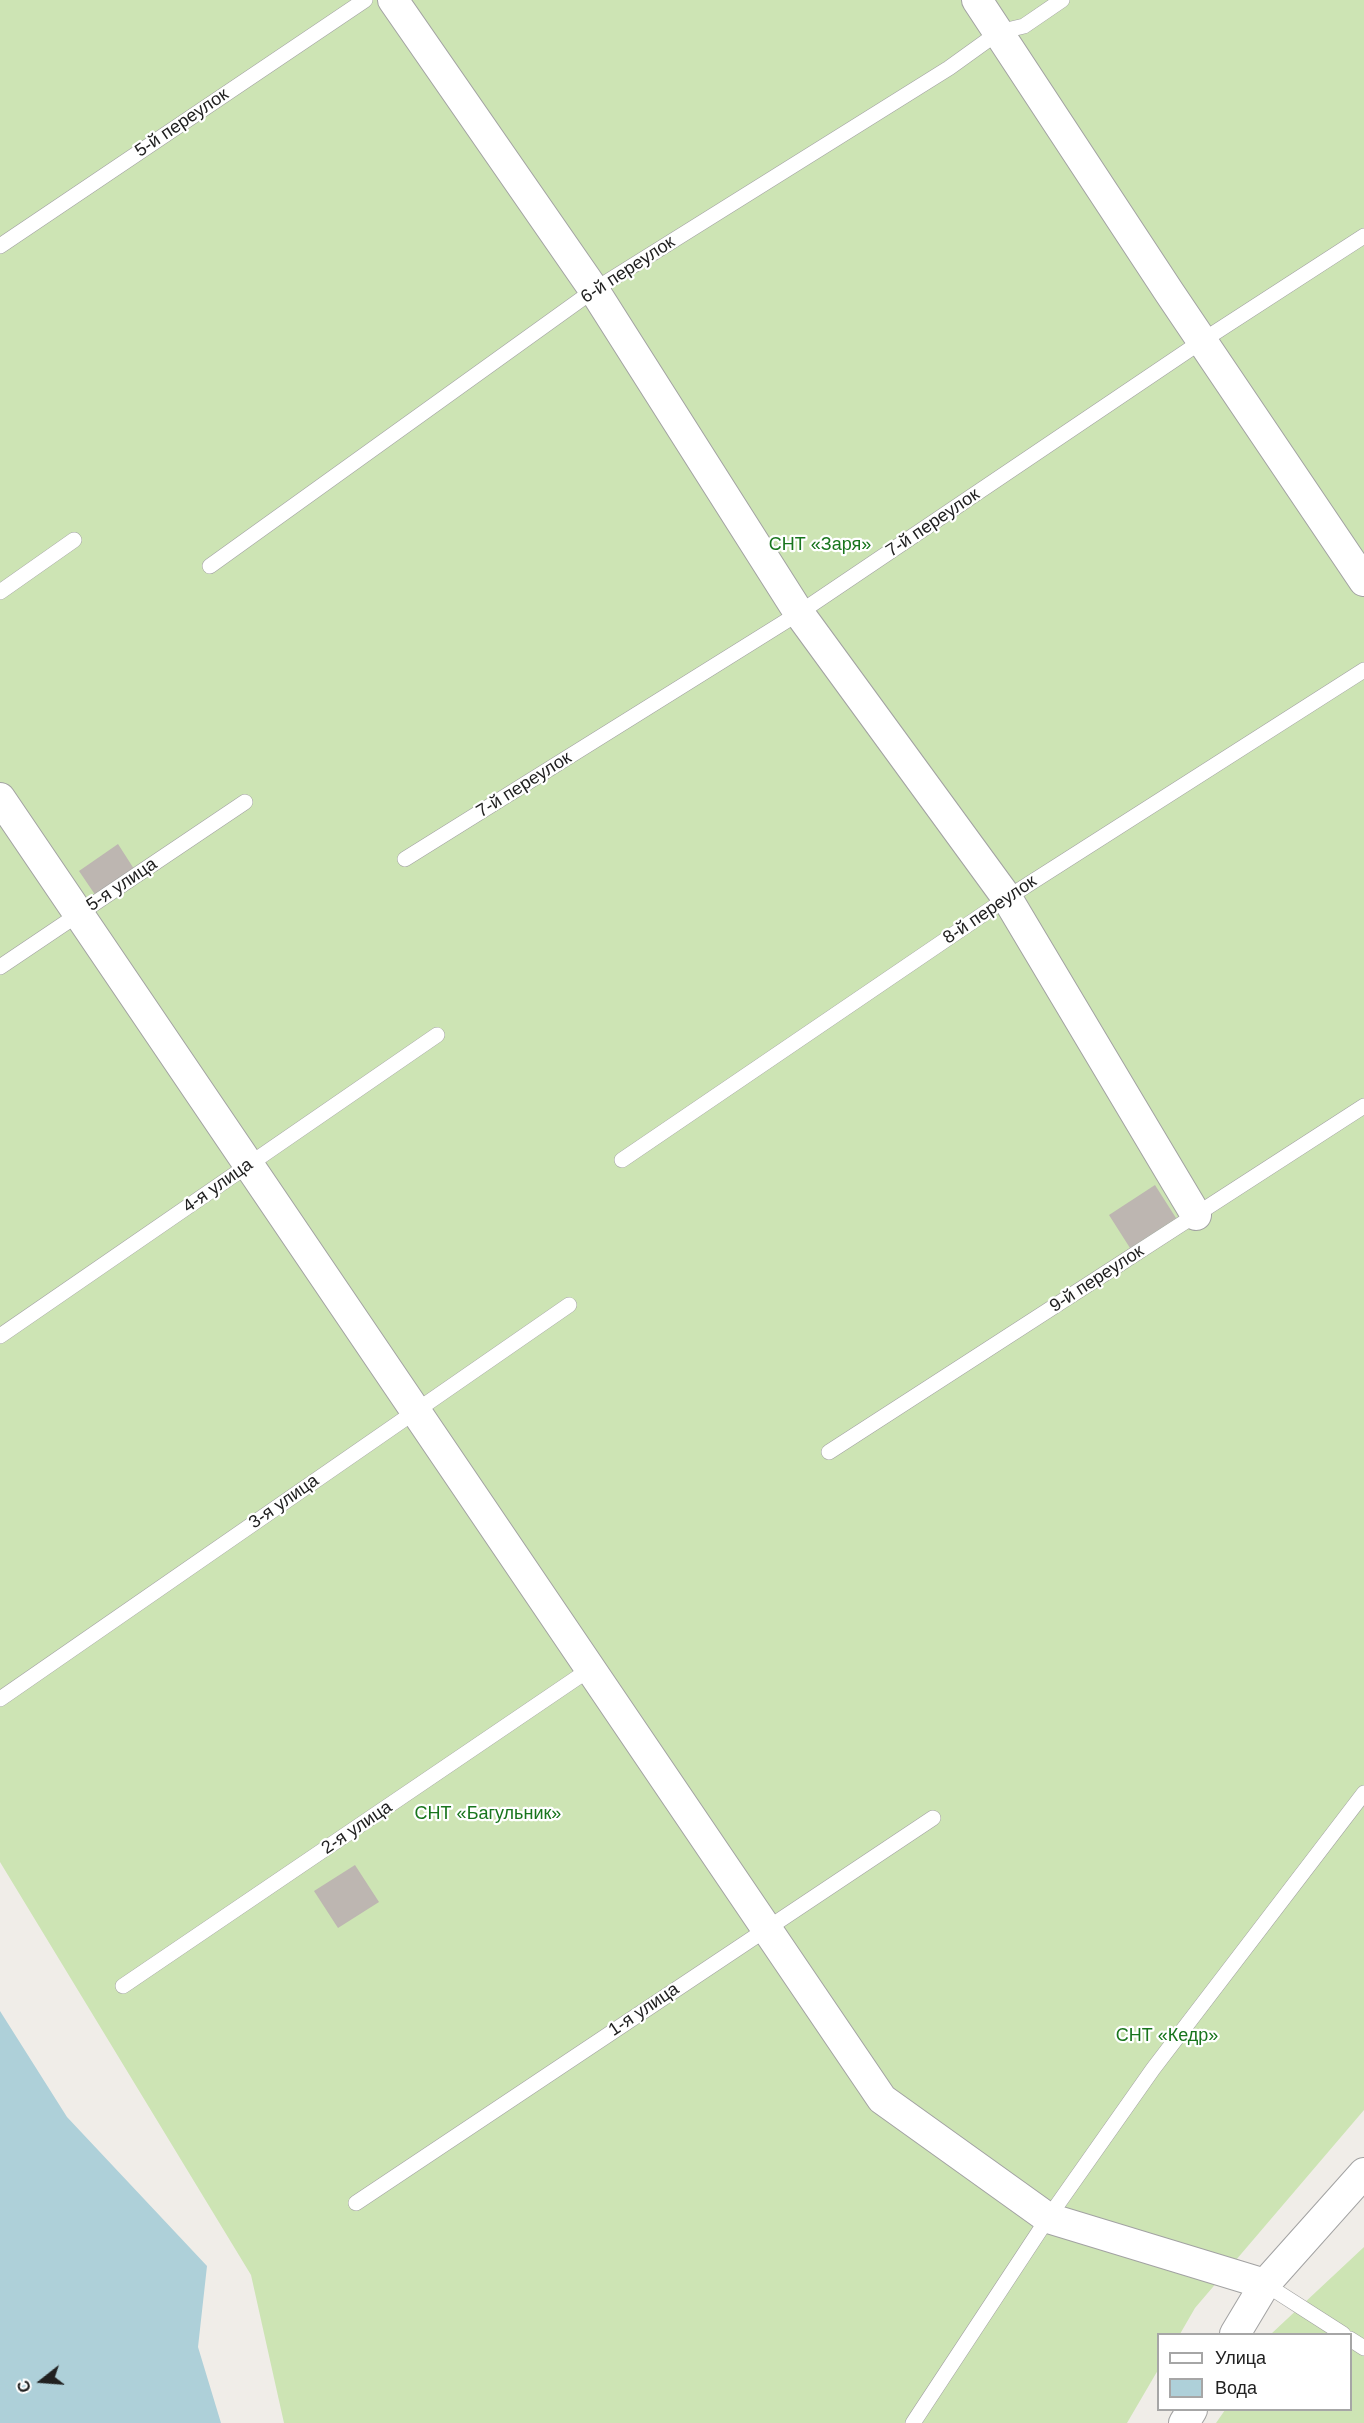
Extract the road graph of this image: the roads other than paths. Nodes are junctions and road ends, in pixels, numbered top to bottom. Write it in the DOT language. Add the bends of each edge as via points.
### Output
graph roads {
  1 [pos="365,0"];
  2 [pos="393,0"];
  3 [pos="977,0"];
  4 [pos="1062,0"];
  5 [pos="999,32"];
  6 [pos="1364,236"];
  7 [pos="0,246"];
  8 [pos="594,290"];
  9 [pos="1202,341"];
  10 [pos="74,540"];
  11 [pos="210,566"];
  12 [pos="1364,581"];
  13 [pos="0,592"];
  14 [pos="799,613"];
  15 [pos="1364,670"];
  16 [pos="0,798"];
  17 [pos="244,802"];
  18 [pos="405,859"];
  19 [pos="1007,898"];
  20 [pos="79,914"];
  21 [pos="0,967"];
  22 [pos="436,1035"];
  23 [pos="1364,1106"];
  24 [pos="622,1160"];
  25 [pos="249,1165"];
  26 [pos="1196,1215"];
  27 [pos="569,1305"];
  28 [pos="0,1336"];
  29 [pos="416,1411"];
  30 [pos="829,1452"];
  31 [pos="590,1669"];
  32 [pos="0,1700"];
  33 [pos="1364,1793"];
  34 [pos="933,1818"];
  35 [pos="767,1929"];
  36 [pos="123,1986"];
  37 [pos="1364,2173"];
  38 [pos="356,2203"];
  39 [pos="1048,2218"];
  40 [pos="1265,2284"];
  41 [pos="1236,2333"];
  42 [pos="1341,2333"];
  43 [pos="913,2423"];
  1 -- 7 [label="lane, 5-й переулок"];
  2 -- 8 [label="street"];
  3 -- 5 [label="street"];
  4 -- 5 [label="lane, 6-й переулок" via="1023,26"];
  5 -- 8 [label="lane, 6-й переулок" via="949,68"];
  5 -- 9 [label="street"];
  6 -- 9 [label="lane, 7-й переулок"];
  8 -- 11 [label="lane, 6-й переулок"];
  8 -- 14 [label="street"];
  9 -- 12 [label="street"];
  9 -- 14 [label="lane, 7-й переулок"];
  10 -- 13 [label="lane"];
  14 -- 18 [label="lane, 7-й переулок"];
  14 -- 19 [label="street"];
  15 -- 19 [label="lane, 8-й переулок"];
  16 -- 20 [label="street"];
  17 -- 20 [label="lane, 5-я улица"];
  19 -- 24 [label="lane, 8-й переулок"];
  19 -- 26 [label="street"];
  20 -- 21 [label="lane, 5-я улица"];
  20 -- 25 [label="street"];
  22 -- 25 [label="lane, 4-я улица"];
  23 -- 26 [label="lane, 9-й переулок"];
  25 -- 28 [label="lane, 4-я улица"];
  25 -- 29 [label="street"];
  26 -- 30 [label="lane, 9-й переулок"];
  27 -- 29 [label="lane, 3-я улица"];
  29 -- 31 [label="street"];
  29 -- 32 [label="lane, 3-я улица"];
  31 -- 35 [label="street"];
  31 -- 36 [label="lane, 2-я улица"];
  33 -- 39 [label="lane" via="1153,2069"];
  34 -- 35 [label="lane, 1-я улица"];
  35 -- 38 [label="lane, 1-я улица"];
  35 -- 39 [label="street" via="882,2099"];
  37 -- 40 [label="street"];
  39 -- 40 [label="street"];
  39 -- 43 [label="lane"];
  40 -- 41 [label="street"];
  40 -- 42 [label="lane"];
}
